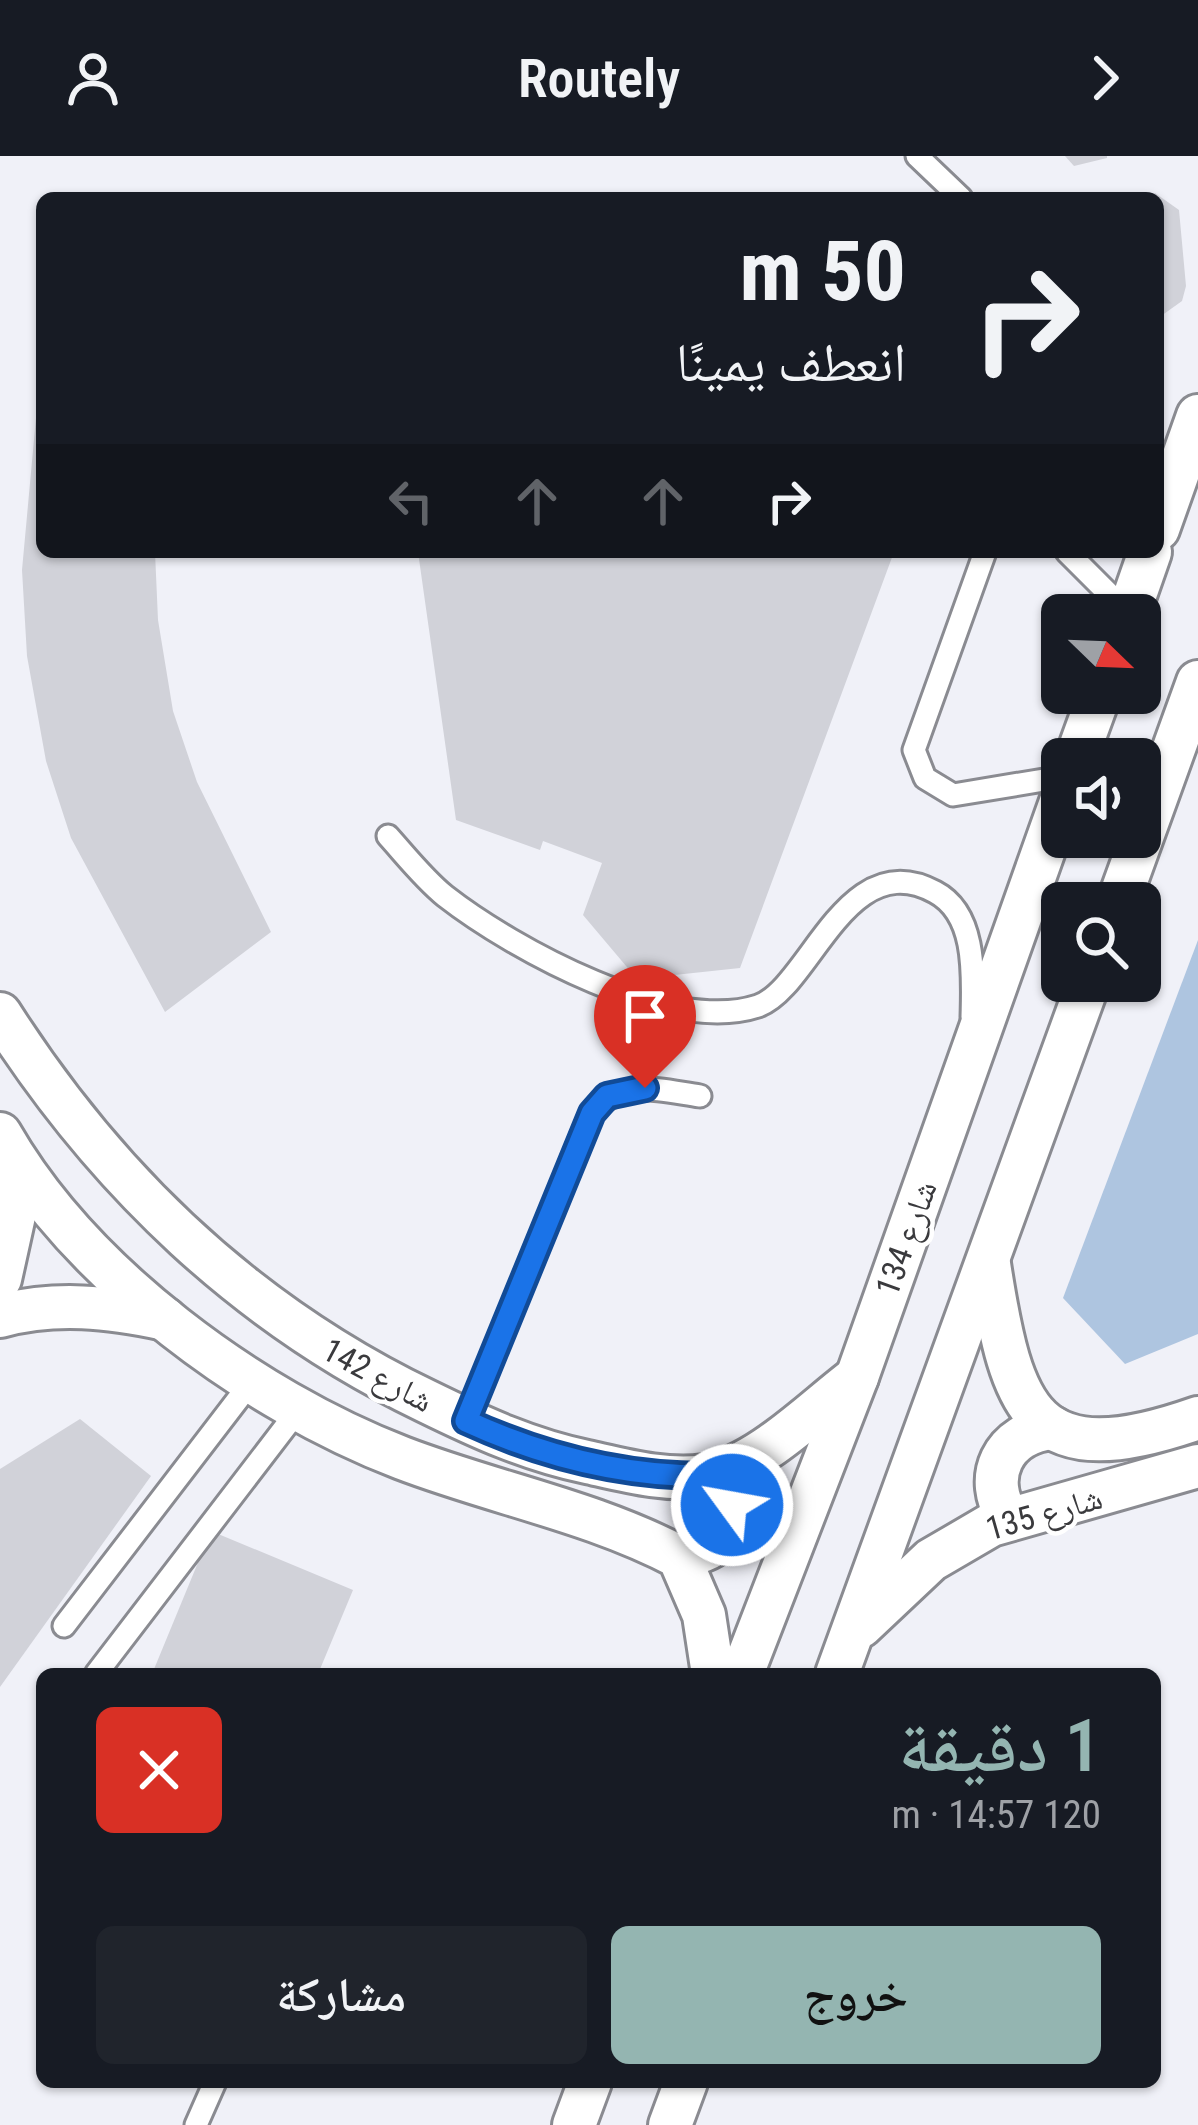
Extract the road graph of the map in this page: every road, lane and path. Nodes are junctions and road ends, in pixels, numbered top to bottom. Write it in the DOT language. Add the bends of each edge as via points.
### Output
graph roads {
  1 [pos="917,156"];
  2 [pos="955,192"];
  3 [pos="1198,416"];
  4 [pos="1164,512"];
  5 [pos="984,558"];
  6 [pos="1072,558"];
  7 [pos="1148,558"];
  8 [pos="1108,594"];
  9 [pos="1135,594"];
  10 [pos="1198,682"];
  11 [pos="1041,780"];
  12 [pos="388,836"];
  13 [pos="1041,858"];
  14 [pos="1126,882"];
  15 [pos="1082,1002"];
  16 [pos="0,1014"];
  17 [pos="970,1058"];
  18 [pos="700,1096"];
  19 [pos="5,1143"];
  20 [pos="988,1260"];
  21 [pos="0,1280"];
  22 [pos="0,1316"];
  23 [pos="165,1319"];
  24 [pos="857,1377"];
  25 [pos="252,1381"];
  26 [pos="298,1409"];
  27 [pos="1198,1418"];
  28 [pos="466,1421"];
  29 [pos="1053,1428"];
  30 [pos="1198,1466"];
  31 [pos="706,1476"];
  32 [pos="1010,1519"];
  33 [pos="679,1557"];
  34 [pos="64,1626"];
  35 [pos="844,1655"];
  36 [pos="100,1668"];
  37 [pos="712,1668"];
  38 [pos="744,1668"];
  39 [pos="211,2088"];
  40 [pos="588,2088"];
  41 [pos="684,2088"];
  42 [pos="196,2125"];
  43 [pos="574,2125"];
  44 [pos="670,2125"];
  1 -- 2 [label="lane"];
  3 -- 4 [label="street"];
  5 -- 11 [label="lane" via="914,750 925,778 953,795"];
  6 -- 8 [label="lane"];
  7 -- 9 [label="street"];
  10 -- 14 [label="street"];
  12 -- 17 [label="lane" via="442,894 568,970 644,1000 713,1011 758,1006 787,988 830,921 857,900 885,888 926,887 956,908 965,931 973,978"];
  13 -- 17 [label="street, شارع 134"];
  15 -- 20 [label="street"];
  16 -- 28 [label="street, شارع 142" via="94,1147 272,1313"];
  17 -- 24 [label="street, شارع 134"];
  18 -- 28 [label="lane" via="624,1088 592,1113"];
  19 -- 21 [label="street" via="17,1202"];
  19 -- 23 [label="street, شارع 142" via="45,1200"];
  20 -- 29 [label="street" via="1012,1383"];
  20 -- 35 [label="street"];
  22 -- 23 [label="street" via="74,1306"];
  23 -- 25 [label="street, شارع 142"];
  24 -- 31 [label="street, شارع 142" via="763,1448"];
  24 -- 38 [label="street, شارع 134"];
  25 -- 26 [label="street, شارع 142"];
  25 -- 34 [label="lane"];
  26 -- 33 [label="street, شارع 142" via="399,1457 622,1530"];
  26 -- 36 [label="lane"];
  27 -- 29 [label="street, شارع 135" via="1111,1443"];
  28 -- 31 [label="street, شارع 142" via="557,1456"];
  29 -- 32 [label="street" via="1022,1436 1000,1459 995,1491"];
  30 -- 32 [label="street, شارع 135"];
  31 -- 33 [label="street" via="732,1505 731,1524 706,1552"];
  32 -- 35 [label="street, شارع 135" via="931,1560"];
  33 -- 37 [label="street" via="704,1615"];
  39 -- 42 [label="lane"];
  40 -- 43 [label="street"];
  41 -- 44 [label="street"];
}
